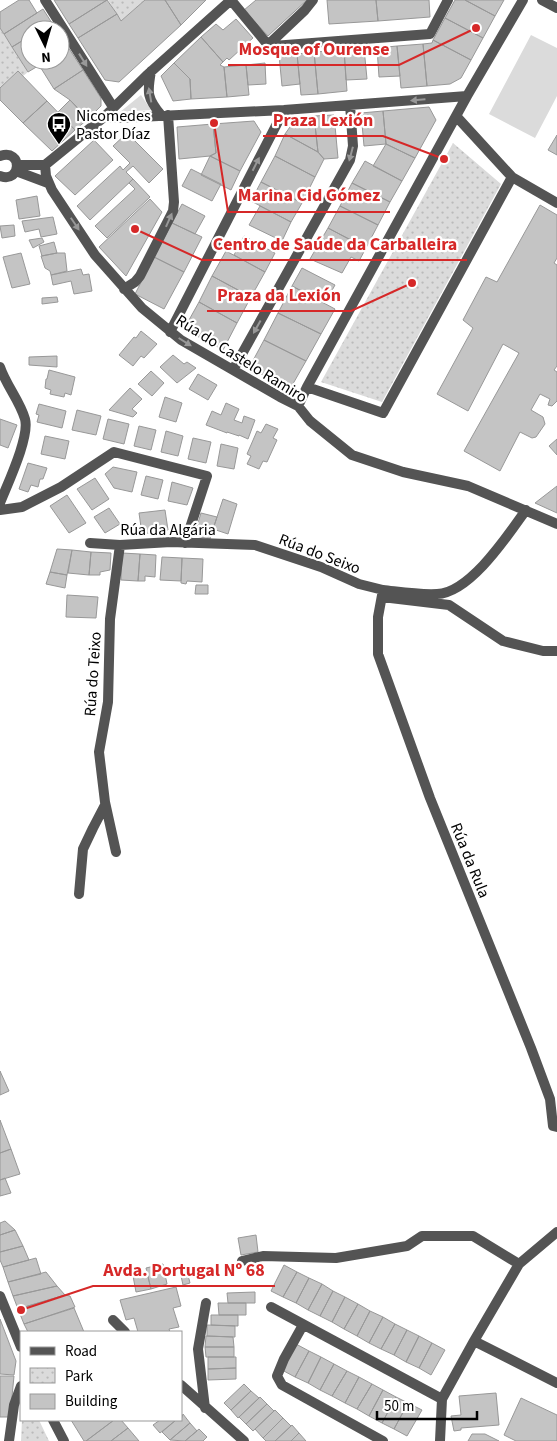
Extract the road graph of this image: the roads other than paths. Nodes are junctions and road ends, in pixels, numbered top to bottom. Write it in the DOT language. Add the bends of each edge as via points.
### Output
graph roads {
  1 [pos="45,0"];
  2 [pos="230,0"];
  3 [pos="313,0"];
  4 [pos="448,0"];
  5 [pos="523,0"];
  6 [pos="542,0"];
  7 [pos="557,8"];
  8 [pos="268,45"];
  9 [pos="151,71"];
  10 [pos="467,96"];
  11 [pos="350,106"];
  12 [pos="113,107"];
  13 [pos="284,110"];
  14 [pos="164,115"];
  15 [pos="456,116"];
  16 [pos="104,117"];
  17 [pos="0,154"];
  18 [pos="45,165"];
  19 [pos="17,168"];
  20 [pos="0,176"];
  21 [pos="512,177"];
  22 [pos="48,183"];
  23 [pos="557,203"];
  24 [pos="124,289"];
  25 [pos="170,332"];
  26 [pos="0,367"];
  27 [pos="233,370"];
  28 [pos="307,387"];
  29 [pos="298,406"];
  30 [pos="0,503"];
  31 [pos="0,510"];
  32 [pos="526,510"];
  33 [pos="557,524"];
  34 [pos="90,543"];
  35 [pos="185,543"];
  36 [pos="120,545"];
  37 [pos="246,545"];
  38 [pos="383,594"];
  39 [pos="557,651"];
  40 [pos="106,805"];
  41 [pos="116,852"];
  42 [pos="79,894"];
  43 [pos="557,1128"];
  44 [pos="557,1232"];
  45 [pos="242,1261"];
  46 [pos="519,1264"];
  47 [pos="0,1296"];
  48 [pos="206,1303"];
  49 [pos="2,1306"];
  50 [pos="270,1307"];
  51 [pos="113,1320"];
  52 [pos="303,1325"];
  53 [pos="124,1331"];
  54 [pos="474,1341"];
  55 [pos="20,1345"];
  56 [pos="557,1384"];
  57 [pos="182,1386"];
  58 [pos="442,1399"];
  59 [pos="18,1402"];
  60 [pos="206,1408"];
  61 [pos="54,1421"];
  62 [pos="9,1441"];
  63 [pos="64,1441"];
  64 [pos="244,1441"];
  65 [pos="383,1441"];
  66 [pos="440,1441"];
  1 -- 12 [label="street, one-way"];
  2 -- 8 [label="street"];
  2 -- 9 [label="street"];
  3 -- 8 [label="street"];
  4 -- 8 [label="street" via="430,34"];
  5 -- 10 [label="street"];
  6 -- 7 [label="street"];
  9 -- 12 [label="street"];
  14 -- 9 [label="street, one-way" via="148,96"];
  10 -- 11 [label="street, one-way"];
  10 -- 15 [label="street"];
  11 -- 13 [label="street"];
  11 -- 27 [label="street, one-way" via="353,146 350,160"];
  12 -- 16 [label="street"];
  13 -- 14 [label="street"];
  25 -- 13 [label="street, one-way"];
  14 -- 16 [label="street"];
  24 -- 14 [label="street, one-way" via="140,276 173,211"];
  15 -- 21 [label="street"];
  15 -- 28 [label="street"];
  16 -- 18 [label="street"];
  17 -- 19 [label="street" via="12,156"];
  18 -- 19 [label="street"];
  18 -- 22 [label="street"];
  19 -- 20 [label="street" via="10,176"];
  19 -- 22 [label="street"];
  21 -- 23 [label="street"];
  21 -- 28 [label="street" via="383,413"];
  22 -- 24 [label="street, Rúa do Castelo Ramiro, one-way" via="95,255"];
  24 -- 25 [label="street, Rúa do Castelo Ramiro"];
  25 -- 27 [label="street, Rúa do Castelo Ramiro, one-way"];
  26 -- 30 [label="street" via="26,426"];
  27 -- 29 [label="street, Rúa do Castelo Ramiro"];
  28 -- 29 [label="street"];
  29 -- 32 [label="street, Rúa do Castelo Ramiro" via="310,421 352,455 403,472 468,486"];
  31 -- 35 [label="street" via="22,508 114,452 207,476"];
  32 -- 33 [label="street, Rúa do Castelo Ramiro"];
  32 -- 38 [label="street, Rúa do Seixo" via="493,556 462,585 438,594"];
  34 -- 36 [label="street, Rúa da Algária"];
  35 -- 36 [label="street, Rúa da Algária"];
  35 -- 37 [label="street, Rúa da Algária"];
  36 -- 40 [label="street, Rúa do Teixo" via="110,619 108,702 99,752"];
  37 -- 38 [label="street, Rúa do Seixo" via="255,545 321,567"];
  38 -- 39 [label="street, Rúa do Seixo" via="450,606 503,641 543,651"];
  38 -- 43 [label="street, Rúa da Rula" via="378,617 378,654 430,798 550,1098 553,1126"];
  40 -- 41 [label="street, Rúa do Teixo"];
  40 -- 42 [label="street" via="83,849"];
  44 -- 46 [label="street"];
  45 -- 46 [label="street" via="263,1256 336,1258 407,1246 422,1236 473,1236"];
  46 -- 54 [label="street"];
  47 -- 49 [label="street"];
  48 -- 60 [label="street" via="198,1348"];
  49 -- 55 [label="street"];
  50 -- 52 [label="street"];
  51 -- 53 [label="street"];
  52 -- 58 [label="street"];
  52 -- 65 [label="street" via="277,1376 282,1385"];
  54 -- 56 [label="street"];
  54 -- 58 [label="street"];
  57 -- 60 [label="street"];
  58 -- 66 [label="street"];
  59 -- 62 [label="street"];
  60 -- 64 [label="street"];
  61 -- 63 [label="street"];
}
